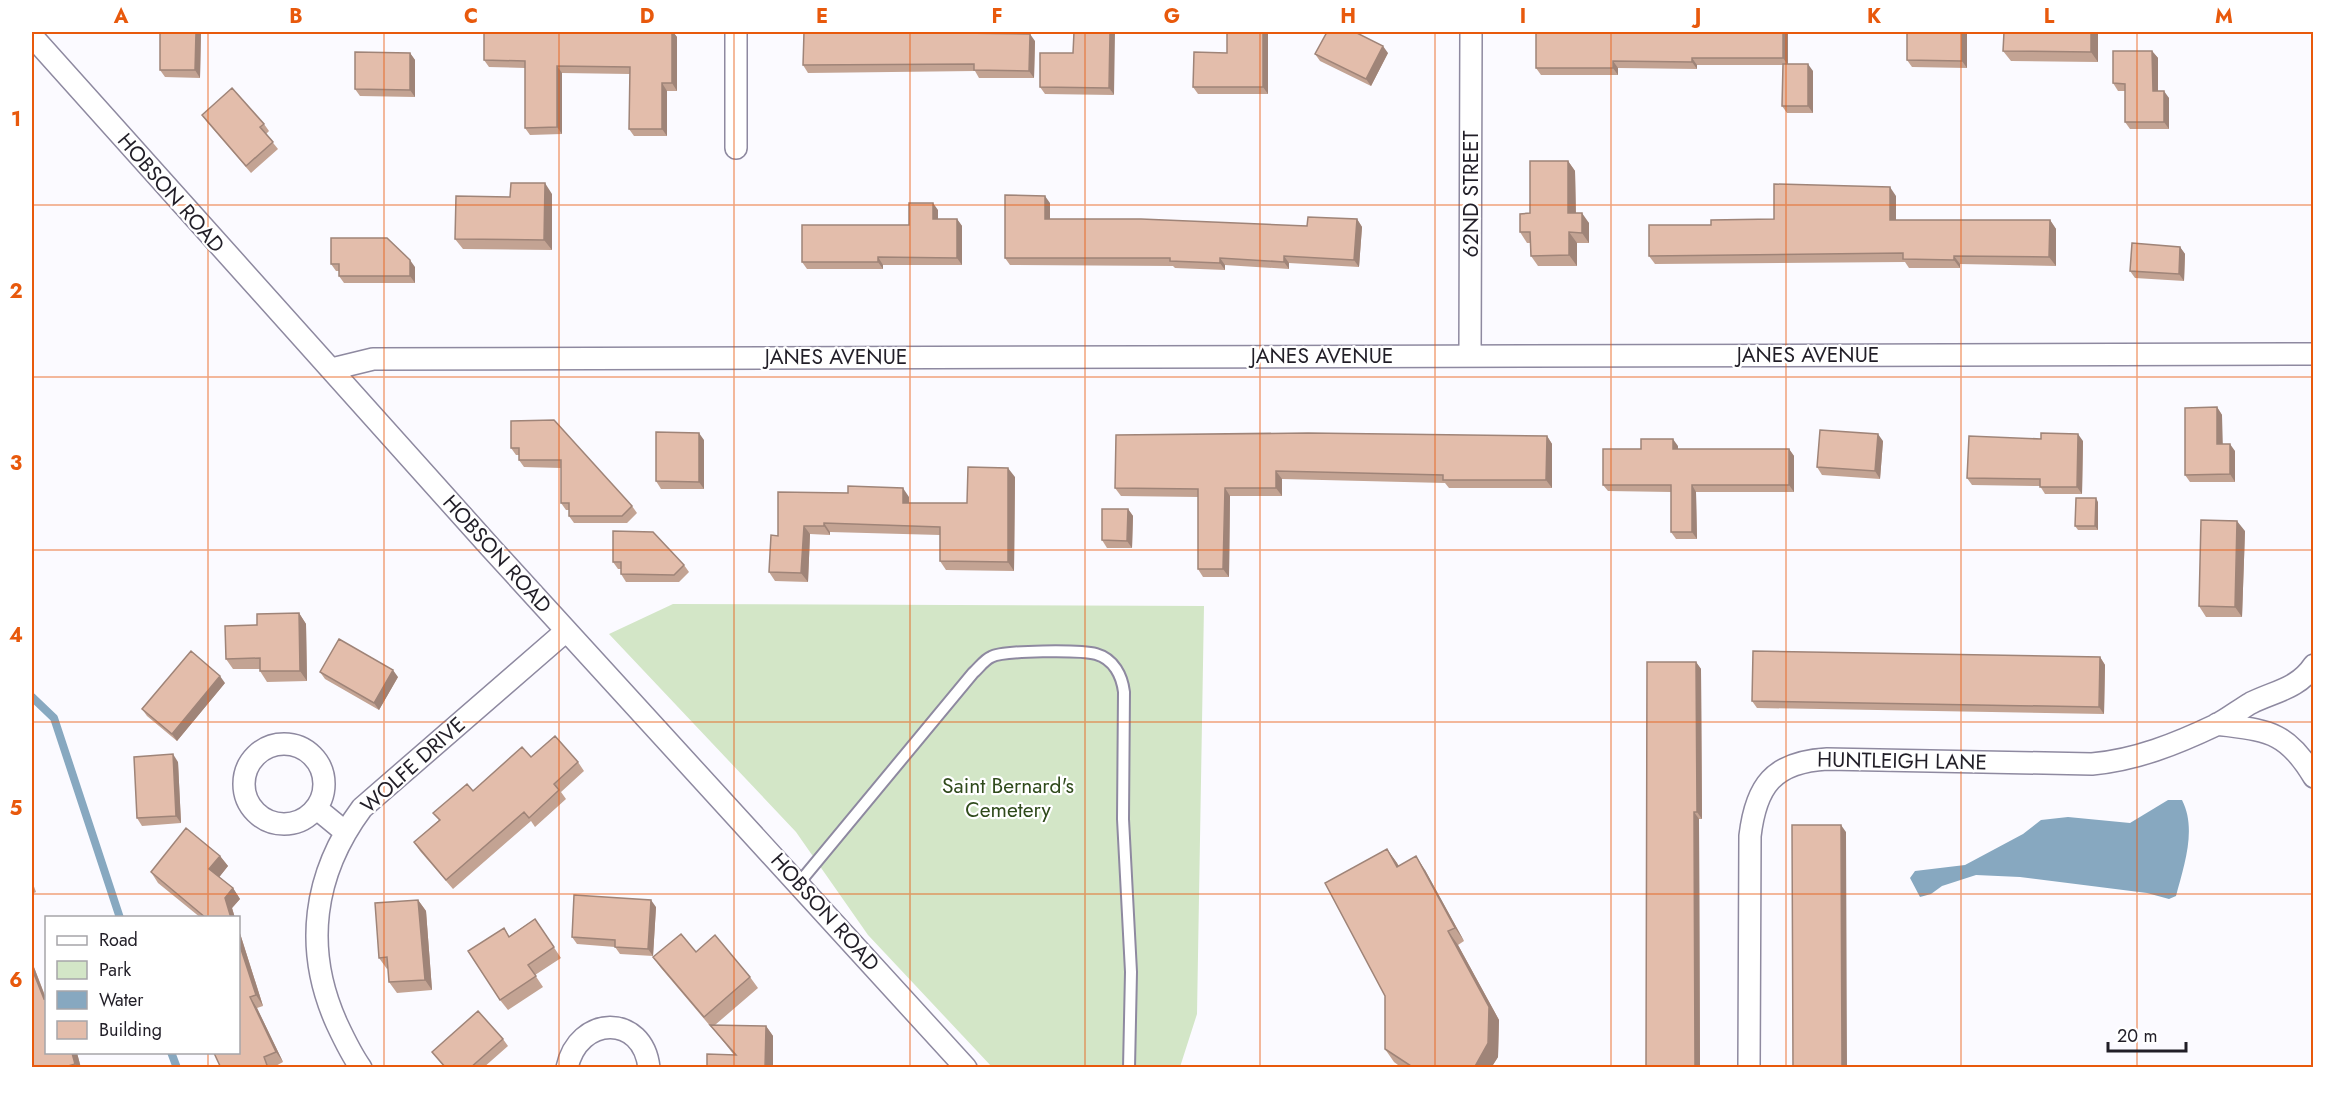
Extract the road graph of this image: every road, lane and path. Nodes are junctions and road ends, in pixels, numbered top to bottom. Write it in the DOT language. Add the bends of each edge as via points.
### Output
graph roads {
  1 [pos="736,32"];
  2 [pos="1471,32"];
  3 [pos="32,36"];
  4 [pos="736,148"];
  5 [pos="2313,354"];
  6 [pos="1470,356"];
  7 [pos="332,369"];
  8 [pos="566,631"];
  9 [pos="2313,665"];
  10 [pos="2217,724"];
  11 [pos="2313,777"];
  12 [pos="316,808"];
  13 [pos="344,831"];
  14 [pos="799,884"];
  15 [pos="361,1068"];
  16 [pos="567,1068"];
  17 [pos="649,1068"];
  18 [pos="966,1068"];
  19 [pos="1129,1068"];
  20 [pos="1749,1068"];
  1 -- 4 [label="street"];
  2 -- 6 [label="street, 62ND STREET"];
  3 -- 7 [label="street, HOBSON ROAD"];
  5 -- 6 [label="street, JANES AVENUE"];
  6 -- 7 [label="street, JANES AVENUE" via="373,359"];
  7 -- 8 [label="street, HOBSON ROAD"];
  8 -- 13 [label="street, WOLFE DRIVE" via="362,808"];
  8 -- 14 [label="street, HOBSON ROAD"];
  9 -- 10 [label="street, HUNTLEIGH LANE" via="2307,675 2285,691 2253,702"];
  10 -- 11 [label="street" via="2266,730 2302,757"];
  10 -- 20 [label="street, HUNTLEIGH LANE" via="2140,757 2117,762 1827,759 1805,760 1786,768 1767,783 1754,807 1751,826"];
  12 -- 13 [label="street"];
  13 -- 15 [label="street, WOLFE DRIVE" via="323,887 317,968 326,998"];
  14 -- 18 [label="street, HOBSON ROAD"];
  14 -- 19 [label="lane" via="990,657 1010,651 1096,654 1112,662 1122,676 1124,692 1123,819 1131,972"];
  16 -- 17 [label="street" via="576,1043 585,1034 609,1027 634,1036"];
}
